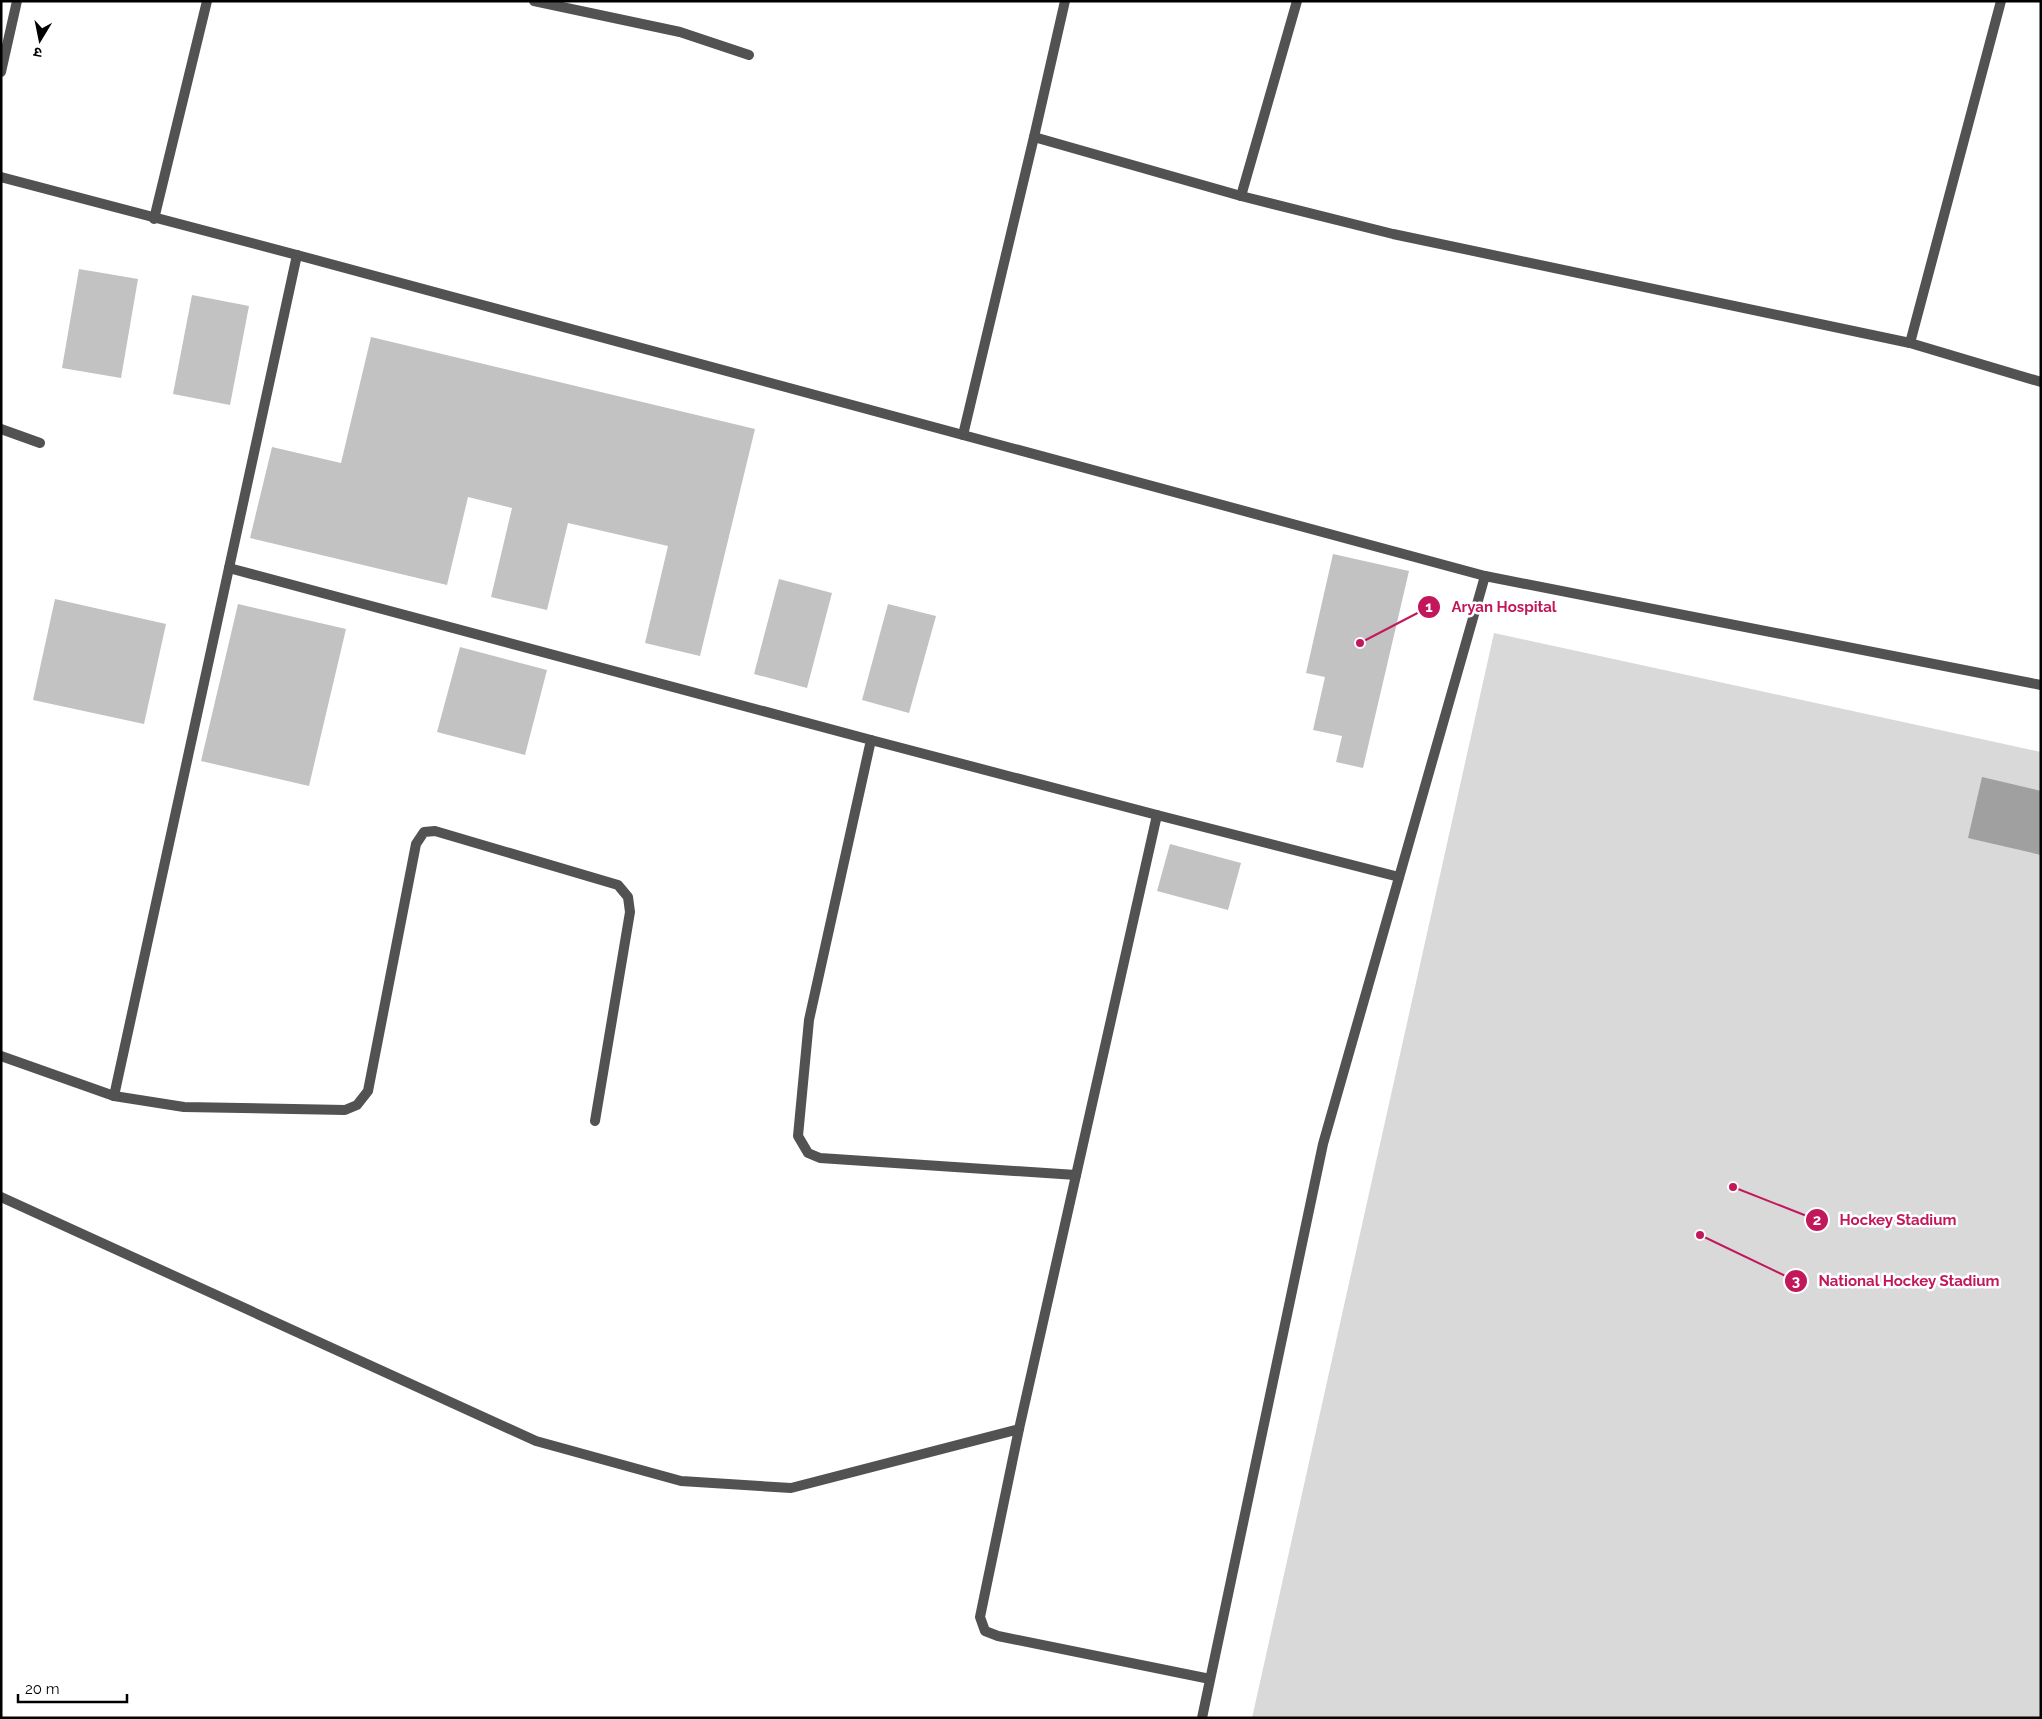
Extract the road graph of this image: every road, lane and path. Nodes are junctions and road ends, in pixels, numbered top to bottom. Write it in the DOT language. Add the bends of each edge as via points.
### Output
graph roads {
  1 [pos="17,1"];
  2 [pos="207,1"];
  3 [pos="534,1"];
  4 [pos="1065,1"];
  5 [pos="1297,1"];
  6 [pos="2001,1"];
  7 [pos="749,55"];
  8 [pos="1,72"];
  9 [pos="1034,137"];
  10 [pos="1,177"];
  11 [pos="1242,196"];
  12 [pos="154,218"];
  13 [pos="297,255"];
  14 [pos="1910,343"];
  15 [pos="2041,382"];
  16 [pos="1,429"];
  17 [pos="963,435"];
  18 [pos="40,443"];
  19 [pos="229,568"];
  20 [pos="1485,576"];
  21 [pos="2041,685"];
  22 [pos="871,740"];
  23 [pos="1157,814"];
  24 [pos="1399,877"];
  25 [pos="1,1056"];
  26 [pos="114,1096"];
  27 [pos="595,1121"];
  28 [pos="1076,1175"];
  29 [pos="1,1197"];
  30 [pos="1019,1429"];
  31 [pos="1210,1679"];
  32 [pos="1202,1718"];
  1 -- 8 [label="street"];
  2 -- 12 [label="street"];
  3 -- 7 [label="street" via="680,32"];
  4 -- 9 [label="street"];
  5 -- 11 [label="street"];
  6 -- 14 [label="street"];
  9 -- 11 [label="street"];
  9 -- 17 [label="street"];
  10 -- 12 [label="street"];
  11 -- 14 [label="street" via="1393,234"];
  12 -- 13 [label="street"];
  13 -- 17 [label="street"];
  13 -- 19 [label="street"];
  14 -- 15 [label="street"];
  16 -- 18 [label="street"];
  17 -- 20 [label="street"];
  19 -- 22 [label="street"];
  19 -- 26 [label="street"];
  20 -- 21 [label="street"];
  20 -- 24 [label="street"];
  22 -- 23 [label="street"];
  22 -- 28 [label="street" via="809,1020 798,1136 808,1153 820,1158"];
  23 -- 24 [label="street"];
  23 -- 28 [label="street"];
  24 -- 31 [label="street" via="1323,1144"];
  25 -- 26 [label="street"];
  26 -- 27 [label="street" via="184,1107 345,1110 357,1106 368,1092 416,844 424,832 436,831 618,885 628,897 630,912"];
  28 -- 30 [label="street"];
  29 -- 30 [label="street" via="536,1441 681,1481 791,1488"];
  30 -- 31 [label="street" via="980,1617 985,1631"];
  31 -- 32 [label="street"];
}
